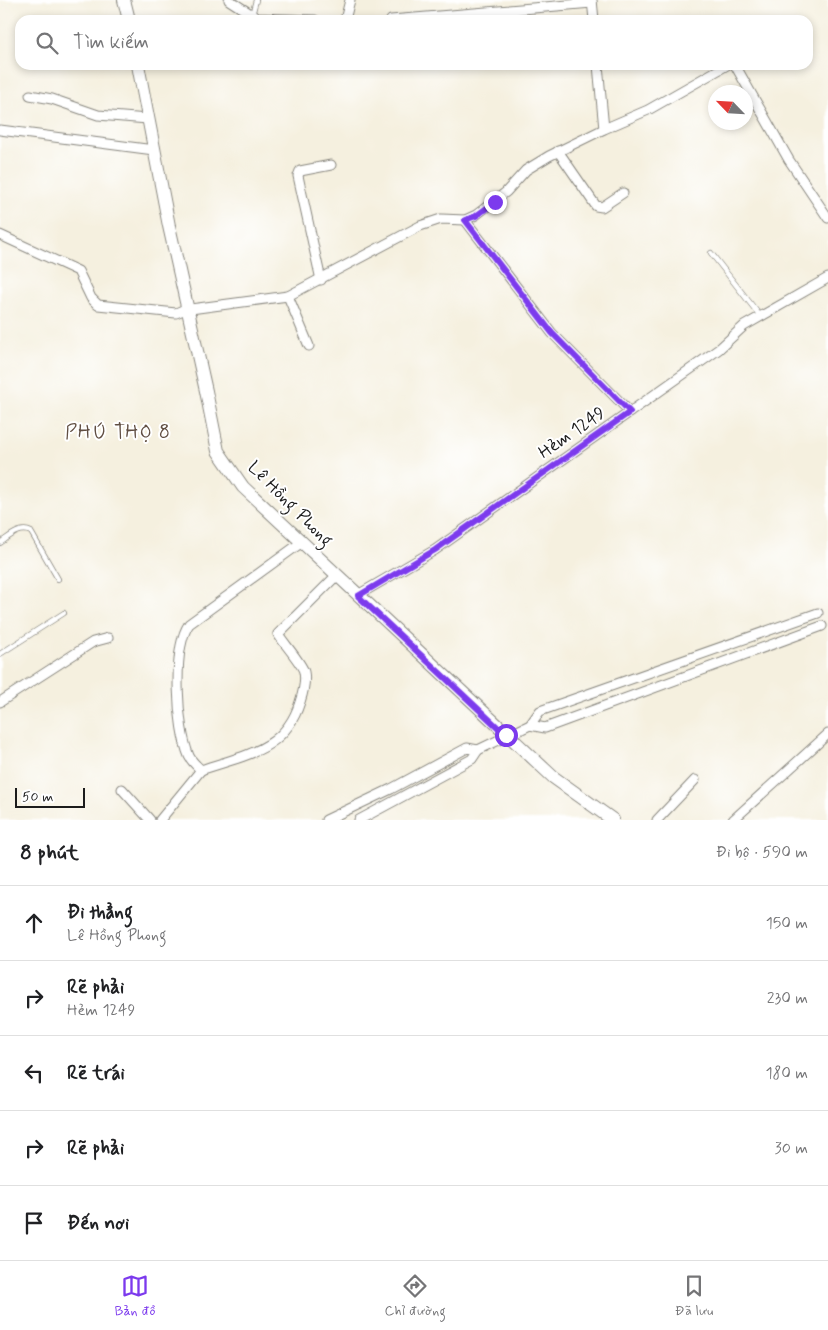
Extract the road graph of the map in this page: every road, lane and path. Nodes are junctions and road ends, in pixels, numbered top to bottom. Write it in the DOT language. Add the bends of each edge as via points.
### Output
graph roads {
  1 [pos="124,0"];
  2 [pos="229,0"];
  3 [pos="256,0"];
  4 [pos="350,0"];
  5 [pos="592,2"];
  6 [pos="128,15"];
  7 [pos="251,15"];
  8 [pos="252,15"];
  9 [pos="346,15"];
  10 [pos="447,15"];
  11 [pos="593,15"];
  12 [pos="139,70"];
  13 [pos="598,70"];
  14 [pos="718,70"];
  15 [pos="738,70"];
  16 [pos="30,95"];
  17 [pos="148,120"];
  18 [pos="604,129"];
  19 [pos="0,130"];
  20 [pos="154,150"];
  21 [pos="558,151"];
  22 [pos="331,165"];
  23 [pos="623,193"];
  24 [pos="828,218"];
  25 [pos="465,220"];
  26 [pos="0,235"];
  27 [pos="711,253"];
  28 [pos="828,278"];
  29 [pos="321,280"];
  30 [pos="288,296"];
  31 [pos="188,310"];
  32 [pos="761,317"];
  33 [pos="309,346"];
  34 [pos="630,412"];
  35 [pos="302,542"];
  36 [pos="0,543"];
  37 [pos="337,575"];
  38 [pos="58,579"];
  39 [pos="358,596"];
  40 [pos="64,613"];
  41 [pos="818,613"];
  42 [pos="822,626"];
  43 [pos="108,638"];
  44 [pos="0,654"];
  45 [pos="689,659"];
  46 [pos="695,673"];
  47 [pos="0,702"];
  48 [pos="530,725"];
  49 [pos="828,734"];
  50 [pos="506,735"];
  51 [pos="478,750"];
  52 [pos="201,770"];
  53 [pos="695,780"];
  54 [pos="122,789"];
  55 [pos="150,820"];
  56 [pos="160,820"];
  57 [pos="326,820"];
  58 [pos="359,820"];
  59 [pos="613,820"];
  60 [pos="657,820"];
  61 [pos="733,820"];
  1 -- 6 [label="street"];
  2 -- 7 [label="street"];
  3 -- 8 [label="lane"];
  4 -- 9 [label="street"];
  5 -- 10 [label="street"];
  5 -- 11 [label="street"];
  12 -- 17 [label="street, Lê Hồng Phong"];
  13 -- 18 [label="street"];
  14 -- 18 [label="street" via="648,110"];
  15 -- 24 [label="street" via="789,160"];
  16 -- 17 [label="street" via="98,115"];
  17 -- 20 [label="street, Lê Hồng Phong"];
  18 -- 21 [label="street"];
  19 -- 20 [label="street"];
  20 -- 31 [label="street, Lê Hồng Phong"];
  21 -- 23 [label="street" via="596,206 602,207"];
  21 -- 25 [label="street" via="526,170 495,202"];
  22 -- 29 [label="street" via="300,171 298,176"];
  25 -- 29 [label="street" via="447,218 420,226"];
  25 -- 34 [label="street" via="552,333"];
  26 -- 31 [label="street" via="78,271 98,305 167,313"];
  27 -- 32 [label="lane"];
  28 -- 32 [label="street, Hẻm 1249"];
  29 -- 30 [label="street"];
  30 -- 31 [label="street"];
  30 -- 33 [label="street"];
  31 -- 35 [label="street, Lê Hồng Phong" via="218,451 243,487"];
  32 -- 34 [label="street, Hẻm 1249" via="744,326 719,349"];
  34 -- 39 [label="street, Hẻm 1249" via="435,550"];
  35 -- 37 [label="street, Lê Hồng Phong"];
  35 -- 52 [label="street" via="189,624 184,632 178,686 180,722 189,756"];
  36 -- 38 [label="lane" via="19,531 29,530"];
  37 -- 39 [label="street, Lê Hồng Phong"];
  37 -- 52 [label="street" via="278,634 304,670 304,691 288,729 261,749"];
  39 -- 50 [label="street, Lê Hồng Phong"];
  40 -- 44 [label="lane"];
  41 -- 45 [label="street"];
  42 -- 46 [label="street"];
  43 -- 47 [label="street" via="93,642"];
  45 -- 46 [label="street"];
  45 -- 48 [label="street" via="540,711"];
  46 -- 48 [label="street" via="545,728"];
  48 -- 50 [label="street"];
  49 -- 61 [label="street"];
  50 -- 51 [label="street"];
  50 -- 59 [label="street, Lê Hồng Phong" via="553,777"];
  51 -- 57 [label="street" via="467,748"];
  51 -- 58 [label="street" via="472,759"];
  52 -- 56 [label="street"];
  53 -- 60 [label="street"];
  54 -- 55 [label="street"];
}
